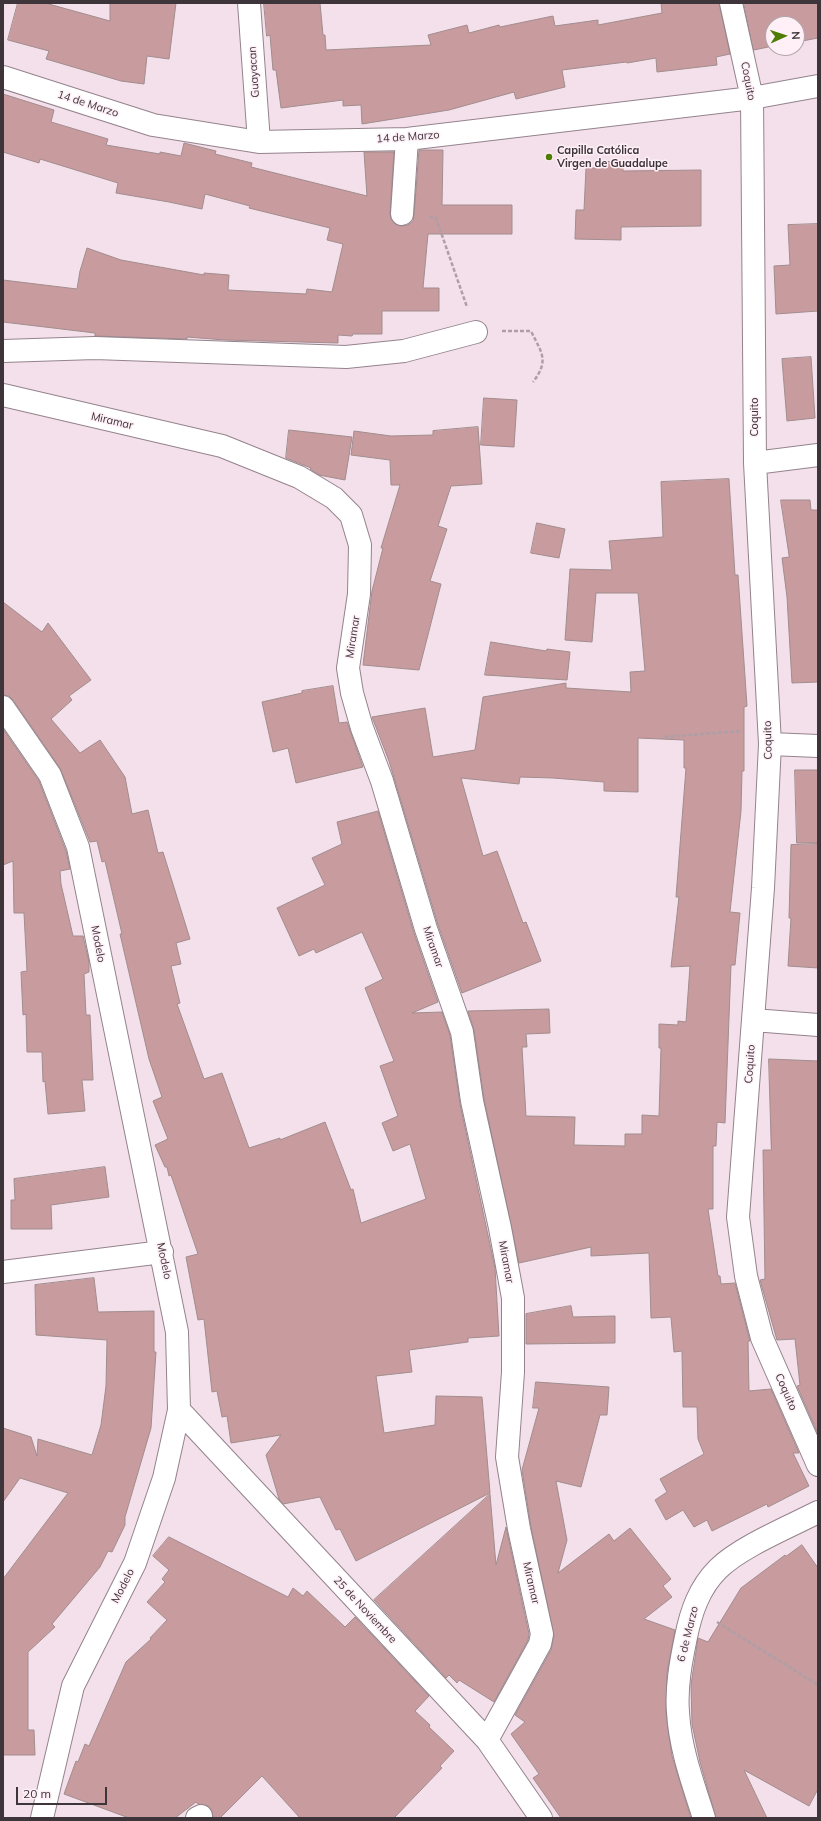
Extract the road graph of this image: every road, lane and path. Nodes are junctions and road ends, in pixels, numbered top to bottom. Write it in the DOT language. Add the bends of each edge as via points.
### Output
graph roads {
  1 [pos="249,3"];
  2 [pos="731,3"];
  3 [pos="3,77"];
  4 [pos="818,86"];
  5 [pos="752,98"];
  6 [pos="407,139"];
  7 [pos="259,142"];
  8 [pos="402,214"];
  9 [pos="476,332"];
  10 [pos="3,350"];
  11 [pos="533,382"];
  12 [pos="3,395"];
  13 [pos="818,455"];
  14 [pos="755,463"];
  15 [pos="3,707"];
  16 [pos="746,730"];
  17 [pos="664,737"];
  18 [pos="770,744"];
  19 [pos="818,746"];
  20 [pos="753,1020"];
  21 [pos="818,1025"];
  22 [pos="162,1252"];
  23 [pos="3,1272"];
  24 [pos="179,1410"];
  25 [pos="818,1465"];
  26 [pos="818,1512"];
  27 [pos="694,1608"];
  28 [pos="818,1685"];
  29 [pos="487,1740"];
  30 [pos="42,1818"];
  31 [pos="541,1818"];
  32 [pos="704,1818"];
  1 -- 7 [label="street, Guayacan"];
  2 -- 5 [label="street, Coquito"];
  3 -- 7 [label="street, 14 de Marzo" via="153,125"];
  4 -- 5 [label="street, 14 de Marzo"];
  5 -- 6 [label="street, 14 de Marzo"];
  5 -- 14 [label="street, Coquito"];
  6 -- 7 [label="street, 14 de Marzo"];
  6 -- 8 [label="street"];
  8 -- 9 [label="path" via="436,218"];
  9 -- 10 [label="street" via="404,351 346,358 95,348"];
  9 -- 11 [label="path" via="531,331 543,356 541,372"];
  12 -- 29 [label="street, Miramar" via="222,446 299,477 334,498 351,515 360,545 359,594 348,668 352,693 382,781 426,929 462,1032 472,1101 513,1298 513,1372 507,1457 519,1530 542,1634 540,1644"];
  13 -- 14 [label="street"];
  14 -- 18 [label="street, Coquito"];
  15 -- 22 [label="street, Modelo" via="50,775 78,847"];
  16 -- 17 [label="path"];
  18 -- 19 [label="street"];
  18 -- 20 [label="street, Coquito"];
  20 -- 21 [label="street"];
  20 -- 25 [label="street, Coquito" via="738,1217 746,1276 762,1338"];
  22 -- 23 [label="street"];
  22 -- 24 [label="street, Modelo" via="178,1332"];
  24 -- 29 [label="street, 25 de Noviembre"];
  24 -- 30 [label="street, Modelo" via="164,1478 135,1563 73,1686"];
  26 -- 27 [label="street, 6 de Marzo" via="741,1552 718,1569 700,1592"];
  27 -- 28 [label="path"];
  27 -- 32 [label="street, 6 de Marzo" via="680,1666 678,1712 685,1758"];
  29 -- 31 [label="street, 25 de Noviembre"];
}
